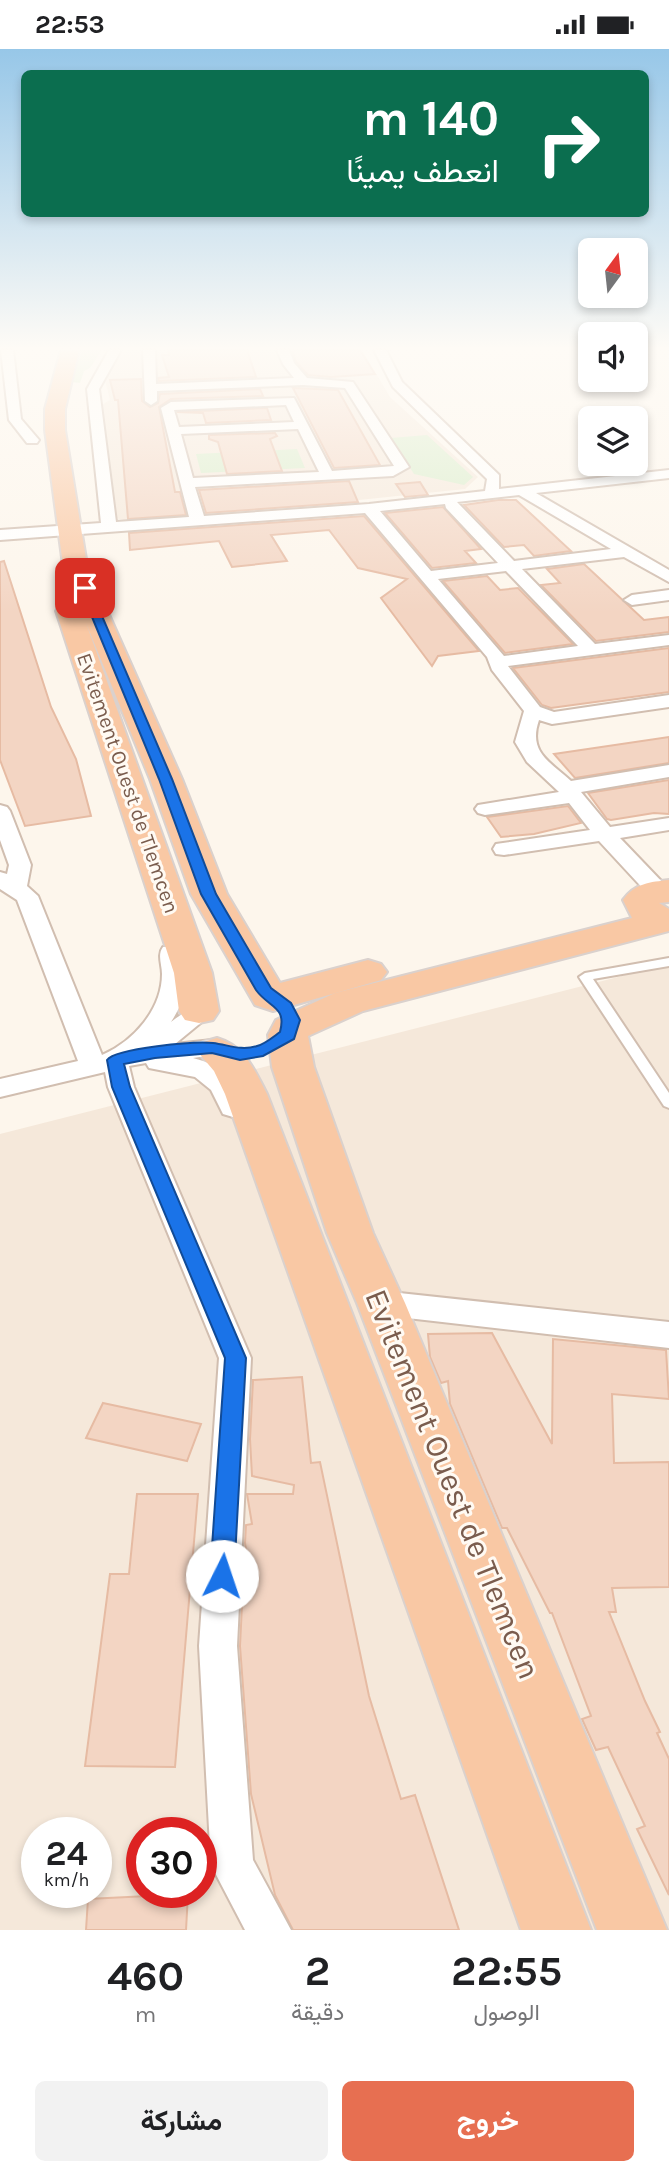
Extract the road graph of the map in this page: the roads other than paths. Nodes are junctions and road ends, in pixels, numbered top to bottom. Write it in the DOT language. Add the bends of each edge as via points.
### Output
graph roads {
  1 [pos="28,438"];
  2 [pos="56,438"];
  3 [pos="99,438"];
  4 [pos="175,438"];
  5 [pos="309,438"];
  6 [pos="386,438"];
  7 [pos="450,438"];
  8 [pos="669,474"];
  9 [pos="327,475"];
  10 [pos="494,478"];
  11 [pos="186,483"];
  12 [pos="523,491"];
  13 [pos="491,495"];
  14 [pos="452,505"];
  15 [pos="369,508"];
  16 [pos="198,521"];
  17 [pos="109,527"];
  18 [pos="56,531"];
  19 [pos="0,535"];
  20 [pos="626,552"];
  21 [pos="510,566"];
  22 [pos="427,576"];
  23 [pos="669,577"];
  24 [pos="669,595"];
  25 [pos="632,600"];
  26 [pos="669,640"];
  27 [pos="591,650"];
  28 [pos="498,662"];
  29 [pos="669,701"];
  30 [pos="531,717"];
  31 [pos="669,771"];
  32 [pos="570,792"];
  33 [pos="485,809"];
  34 [pos="0,811"];
  35 [pos="669,824"];
  36 [pos="605,834"];
  37 [pos="505,849"];
  38 [pos="154,858"];
  39 [pos="8,883"];
  40 [pos="660,904"];
  41 [pos="669,962"];
  42 [pos="280,1015"];
  43 [pos="206,1031"];
  44 [pos="104,1062"];
  45 [pos="0,1089"];
  46 [pos="669,1103"];
  47 [pos="269,1156"];
  48 [pos="381,1303"];
  49 [pos="669,1335"];
  50 [pos="269,1930"];
  51 [pos="556,1930"];
  52 [pos="632,1930"];
  1 -- 18 [label="highway, Evitement Ouest de Tlemcen"];
  2 -- 18 [label="highway, Evitement Ouest de Tlemcen"];
  3 -- 17 [label="street"];
  4 -- 11 [label="street"];
  5 -- 9 [label="street"];
  6 -- 9 [label="street" via="402,467 393,472"];
  7 -- 10 [label="street"];
  8 -- 12 [label="street"];
  9 -- 11 [label="street"];
  10 -- 12 [label="street"];
  10 -- 13 [label="street"];
  11 -- 16 [label="street"];
  12 -- 13 [label="street"];
  12 -- 20 [label="street"];
  13 -- 15 [label="street"];
  14 -- 21 [label="street"];
  15 -- 16 [label="street"];
  15 -- 22 [label="street"];
  16 -- 17 [label="street"];
  17 -- 18 [label="street"];
  18 -- 19 [label="street"];
  18 -- 38 [label="highway, Evitement Ouest de Tlemcen"];
  18 -- 42 [label="highway, Evitement Ouest de Tlemcen" via="75,565 166,779 209,894"];
  20 -- 21 [label="street"];
  20 -- 23 [label="street"];
  21 -- 22 [label="street"];
  21 -- 27 [label="street"];
  22 -- 28 [label="street"];
  24 -- 25 [label="street"];
  26 -- 27 [label="street"];
  27 -- 28 [label="street"];
  28 -- 30 [label="street"];
  29 -- 30 [label="street"];
  30 -- 32 [label="street" via="525,734 528,749"];
  31 -- 32 [label="street"];
  32 -- 33 [label="street"];
  32 -- 36 [label="street"];
  34 -- 39 [label="street" via="20,865"];
  35 -- 36 [label="street"];
  36 -- 37 [label="street"];
  36 -- 40 [label="street"];
  38 -- 43 [label="highway, Evitement Ouest de Tlemcen" via="193,973"];
  38 -- 44 [label="street" via="147,869 174,964 171,1001 134,1047"];
  39 -- 44 [label="street" via="27,896"];
  40 -- 42 [label="highway" via="320,1013"];
  41 -- 46 [label="lane" via="584,977"];
  42 -- 43 [label="highway" via="263,1051 240,1054"];
  42 -- 43 [label="highway" via="236,993 214,999"];
  42 -- 48 [label="highway, Evitement Ouest de Tlemcen" via="293,1067 346,1220"];
  43 -- 44 [label="street" via="164,1039"];
  43 -- 44 [label="street" via="155,1052"];
  43 -- 47 [label="highway, Evitement Ouest de Tlemcen" via="242,1083"];
  44 -- 45 [label="street"];
  44 -- 47 [label="street" via="182,1066 214,1075 225,1088 242,1134"];
  44 -- 50 [label="street" via="121,1087 235,1358 218,1646 232,1865"];
  47 -- 51 [label="highway, Evitement Ouest de Tlemcen"];
  48 -- 49 [label="street"];
  48 -- 52 [label="highway, Evitement Ouest de Tlemcen"];
}
